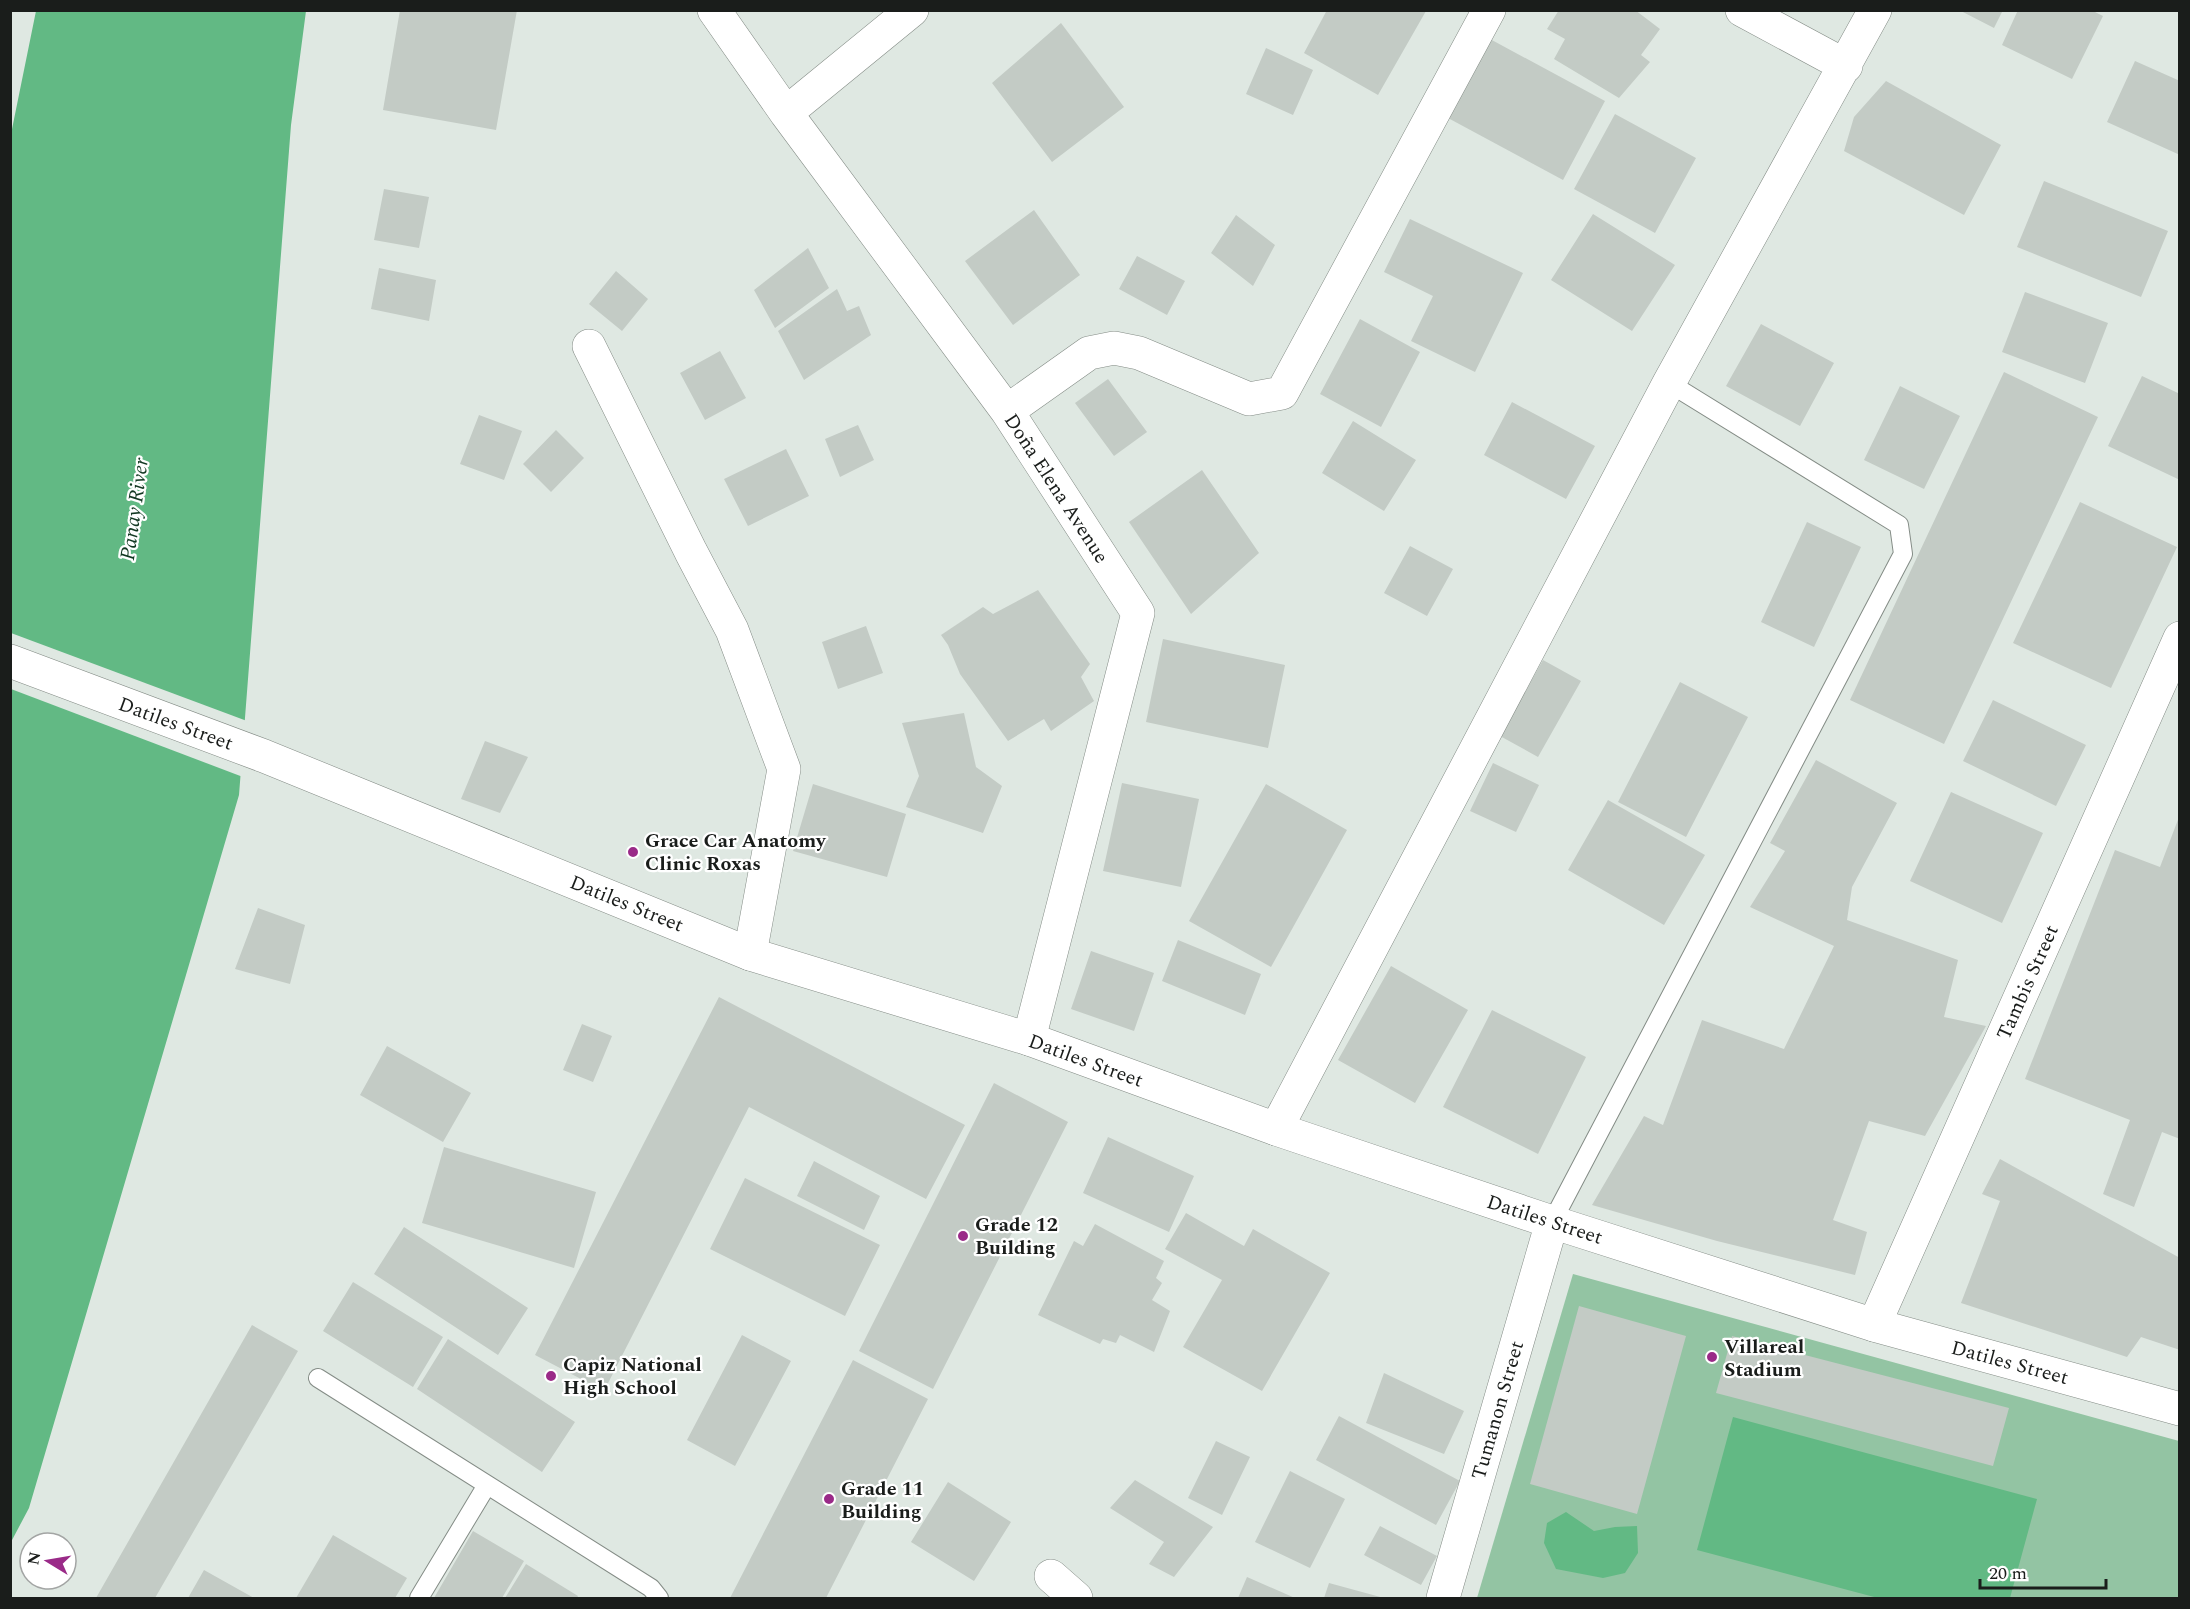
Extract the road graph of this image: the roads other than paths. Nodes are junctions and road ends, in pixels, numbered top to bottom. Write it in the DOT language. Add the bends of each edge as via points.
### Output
graph roads {
  1 [pos="714,10"];
  2 [pos="912,10"];
  3 [pos="1489,10"];
  4 [pos="1742,10"];
  5 [pos="1875,10"];
  6 [pos="1846,66"];
  7 [pos="786,114"];
  8 [pos="589,346"];
  9 [pos="1669,383"];
  10 [pos="1007,411"];
  11 [pos="2180,638"];
  12 [pos="10,661"];
  13 [pos="750,954"];
  14 [pos="1029,1039"];
  15 [pos="1276,1129"];
  16 [pos="1552,1222"];
  17 [pos="1874,1325"];
  18 [pos="318,1378"];
  19 [pos="2180,1409"];
  20 [pos="487,1485"];
  21 [pos="1051,1576"];
  22 [pos="419,1599"];
  23 [pos="658,1599"];
  24 [pos="1076,1599"];
  25 [pos="1443,1599"];
  1 -- 7 [label="street, Doña Elena Avenue"];
  2 -- 7 [label="street"];
  3 -- 10 [label="street" via="1282,393 1249,399 1139,353 1114,348 1089,353"];
  4 -- 6 [label="street"];
  5 -- 6 [label="street"];
  6 -- 9 [label="street"];
  7 -- 10 [label="street, Doña Elena Avenue"];
  8 -- 13 [label="street" via="732,630 784,770"];
  9 -- 15 [label="street"];
  9 -- 16 [label="lane" via="1899,525 1903,554"];
  10 -- 14 [label="street, Doña Elena Avenue" via="1138,613"];
  11 -- 17 [label="street, Tambis Street"];
  12 -- 13 [label="street, Datiles Street" via="264,756"];
  13 -- 14 [label="street, Datiles Street"];
  14 -- 15 [label="street, Datiles Street"];
  15 -- 16 [label="street, Datiles Street"];
  16 -- 17 [label="street, Datiles Street"];
  16 -- 25 [label="street, Tumanon Street"];
  17 -- 19 [label="street, Datiles Street"];
  18 -- 20 [label="lane"];
  20 -- 22 [label="lane"];
  20 -- 23 [label="lane" via="651,1588"];
  21 -- 24 [label="street"];
}
